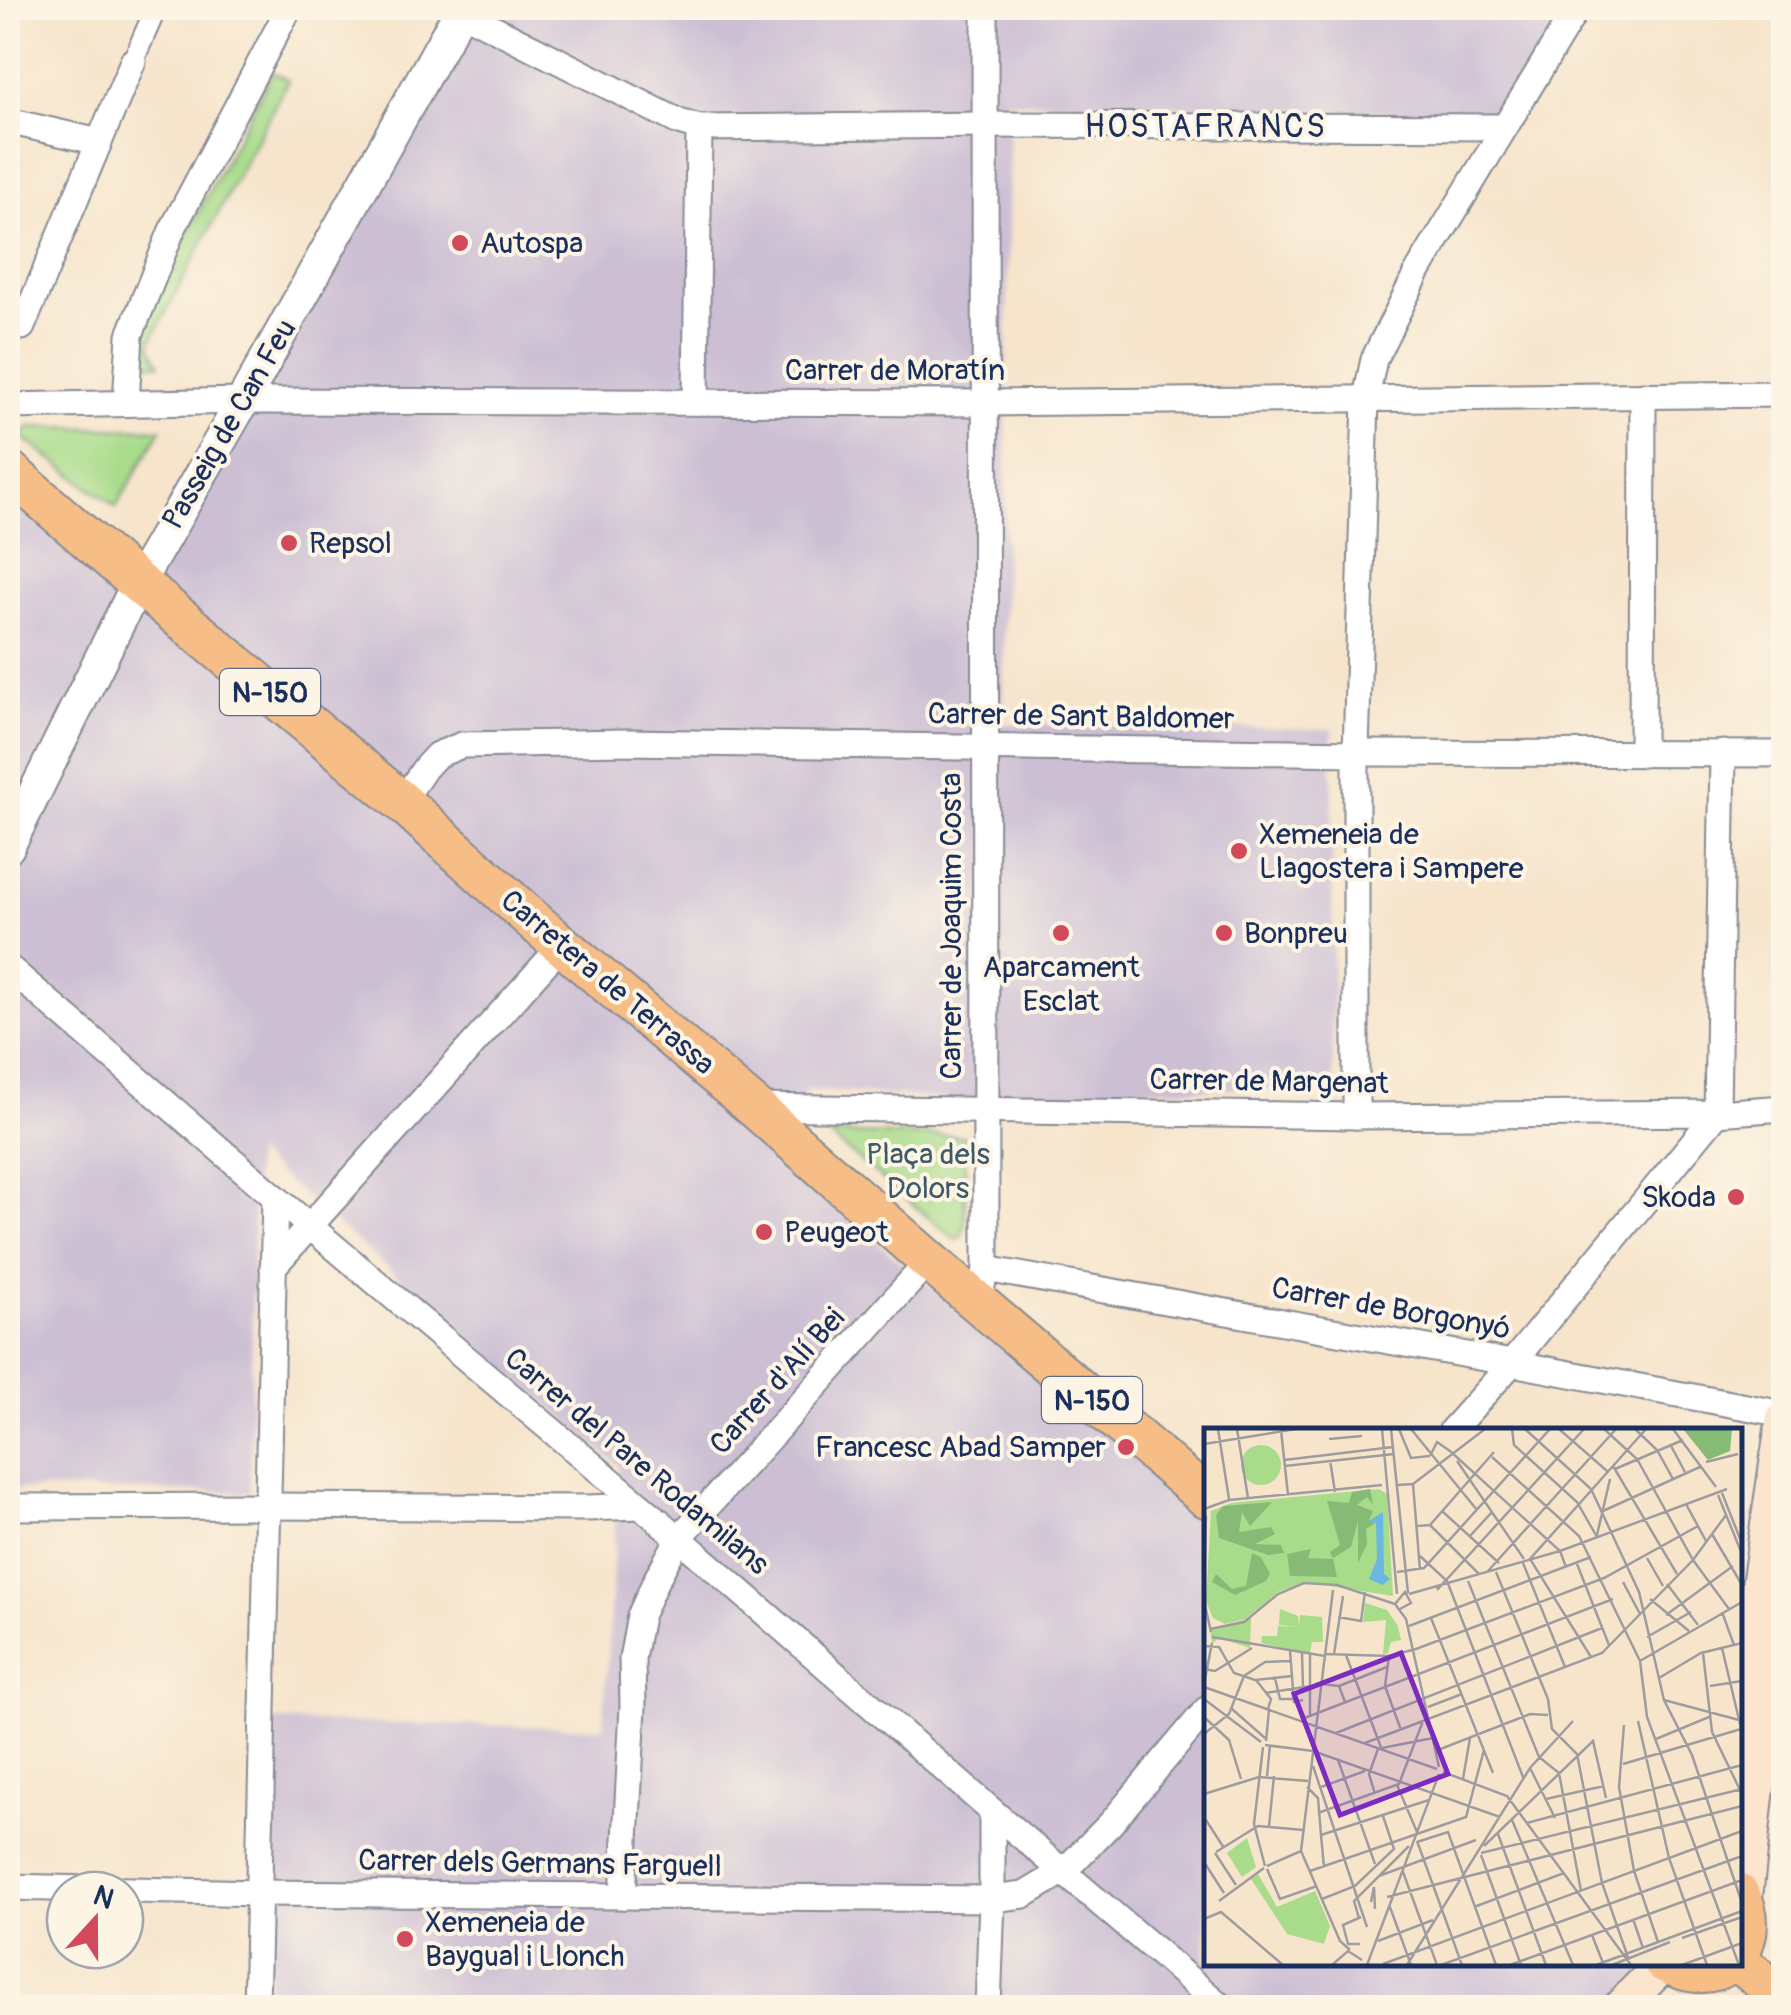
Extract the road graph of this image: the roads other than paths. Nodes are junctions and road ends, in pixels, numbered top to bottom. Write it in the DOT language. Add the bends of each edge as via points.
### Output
graph roads {
  1 [pos="156,8"];
  2 [pos="289,8"];
  3 [pos="985,8"];
  4 [pos="1578,8"];
  5 [pos="461,9"];
  6 [pos="134,61"];
  7 [pos="8,121"];
  8 [pos="689,125"];
  9 [pos="985,125"];
  10 [pos="1505,127"];
  11 [pos="99,142"];
  12 [pos="22,327"];
  13 [pos="1784,394"];
  14 [pos="1643,395"];
  15 [pos="1366,398"];
  16 [pos="243,401"];
  17 [pos="696,402"];
  18 [pos="986,402"];
  19 [pos="126,403"];
  20 [pos="8,406"];
  21 [pos="8,470"];
  22 [pos="138,583"];
  23 [pos="983,746"];
  24 [pos="1356,754"];
  25 [pos="1642,754"];
  26 [pos="1723,754"];
  27 [pos="1784,754"];
  28 [pos="402,802"];
  29 [pos="8,847"];
  30 [pos="562,945"];
  31 [pos="8,967"];
  32 [pos="754,1106"];
  33 [pos="1784,1108"];
  34 [pos="984,1109"];
  35 [pos="1717,1113"];
  36 [pos="1356,1116"];
  37 [pos="275,1197"];
  38 [pos="308,1226"];
  39 [pos="929,1261"];
  40 [pos="274,1267"];
  41 [pos="982,1286"];
  42 [pos="1512,1363"];
  43 [pos="1784,1417"];
  44 [pos="1454,1428"];
  45 [pos="1204,1494"];
  46 [pos="268,1506"];
  47 [pos="641,1506"];
  48 [pos="8,1507"];
  49 [pos="679,1538"];
  50 [pos="1782,1612"];
  51 [pos="1741,1711"];
  52 [pos="1204,1712"];
  53 [pos="992,1811"];
  54 [pos="1064,1871"];
  55 [pos="8,1887"];
  56 [pos="259,1893"];
  57 [pos="623,1896"];
  58 [pos="1741,1898"];
  59 [pos="992,1899"];
  60 [pos="1741,1950"];
  61 [pos="1741,1961"];
  62 [pos="1662,1965"];
  63 [pos="1669,1965"];
  64 [pos="1727,1965"];
  65 [pos="1784,1999"];
  66 [pos="256,2008"];
  67 [pos="988,2008"];
  68 [pos="1223,2008"];
  69 [pos="1620,2008"];
  1 -- 6 [label="street"];
  2 -- 19 [label="street" via="172,230 130,335"];
  3 -- 9 [label="street, Carrer de Joaquim Costa"];
  4 -- 10 [label="street"];
  5 -- 8 [label="street"];
  5 -- 16 [label="street, Passeig de Can Feu"];
  6 -- 11 [label="street"];
  7 -- 11 [label="street"];
  8 -- 9 [label="street"];
  8 -- 17 [label="street"];
  9 -- 10 [label="street"];
  9 -- 18 [label="street, Carrer de Joaquim Costa"];
  10 -- 15 [label="street" via="1418,272 1374,358"];
  11 -- 12 [label="street"];
  13 -- 14 [label="street, Carrer de Moratín"];
  14 -- 15 [label="street, Carrer de Moratín"];
  14 -- 25 [label="street"];
  15 -- 18 [label="street, Carrer de Moratín"];
  15 -- 24 [label="street"];
  16 -- 17 [label="street, Carrer de Moratín"];
  16 -- 19 [label="street, Carrer de Moratín"];
  16 -- 22 [label="street, Passeig de Can Feu"];
  17 -- 18 [label="street, Carrer de Moratín"];
  18 -- 23 [label="street, Carrer de Joaquim Costa"];
  19 -- 20 [label="street, Carrer de Moratín"];
  21 -- 22 [label="main road, Carretera de Terrassa / N-150"];
  22 -- 28 [label="main road, Carretera de Terrassa / N-150"];
  22 -- 29 [label="street, Passeig de Can Feu"];
  23 -- 24 [label="street, Carrer de Sant Baldomer"];
  23 -- 28 [label="street, Carrer de Sant Baldomer" via="462,745 437,755"];
  23 -- 34 [label="street, Carrer de Joaquim Costa"];
  24 -- 25 [label="street, Carrer de Sant Baldomer"];
  24 -- 36 [label="street"];
  25 -- 26 [label="street, Carrer de Sant Baldomer"];
  26 -- 27 [label="street, Carrer de Sant Baldomer"];
  26 -- 35 [label="street"];
  28 -- 30 [label="main road, Carretera de Terrassa / N-150"];
  30 -- 32 [label="main road, Carretera de Terrassa / N-150"];
  30 -- 38 [label="street"];
  31 -- 37 [label="street, Carrer del Pare Rodamilans"];
  32 -- 34 [label="street, Carrer de Margenat"];
  32 -- 39 [label="main road, Carretera de Terrassa / N-150"];
  33 -- 35 [label="street, Carrer de Margenat"];
  34 -- 36 [label="street, Carrer de Margenat"];
  34 -- 41 [label="street, Carrer de Joaquim Costa"];
  35 -- 36 [label="street, Carrer de Margenat"];
  35 -- 42 [label="street"];
  37 -- 38 [label="street, Carrer del Pare Rodamilans"];
  37 -- 40 [label="street"];
  38 -- 40 [label="street"];
  38 -- 47 [label="street, Carrer del Pare Rodamilans"];
  39 -- 41 [label="main road, Carretera de Terrassa / N-150"];
  39 -- 49 [label="street, Carrer d'Alí Bei"];
  40 -- 46 [label="street"];
  41 -- 42 [label="street, Carrer de Borgonyó"];
  41 -- 45 [label="main road, Carretera de Terrassa / N-150"];
  42 -- 43 [label="street, Carrer de Borgonyó"];
  42 -- 44 [label="street"];
  43 -- 51 [label="main road"];
  46 -- 47 [label="street"];
  46 -- 48 [label="street"];
  46 -- 56 [label="street"];
  47 -- 49 [label="street, Carrer del Pare Rodamilans"];
  49 -- 53 [label="street, Carrer del Pare Rodamilans"];
  49 -- 57 [label="street, Carrer d'Alí Bei" via="640,1616 632,1659"];
  50 -- 58 [label="main road"];
  52 -- 54 [label="street, Carrer dels Germans Farguell"];
  53 -- 54 [label="street, Carrer del Pare Rodamilans"];
  53 -- 59 [label="street"];
  54 -- 59 [label="street, Carrer dels Germans Farguell" via="1024,1895"];
  54 -- 68 [label="street, Carrer del Pare Rodamilans"];
  55 -- 56 [label="street, Carrer dels Germans Farguell"];
  56 -- 57 [label="street, Carrer dels Germans Farguell"];
  56 -- 66 [label="street"];
  57 -- 59 [label="street, Carrer dels Germans Farguell"];
  58 -- 60 [label="main road" via="1747,1934"];
  59 -- 67 [label="street"];
  61 -- 65 [label="main road"];
  62 -- 69 [label="main road"];
  63 -- 64 [label="main road" via="1705,1974"];
}
